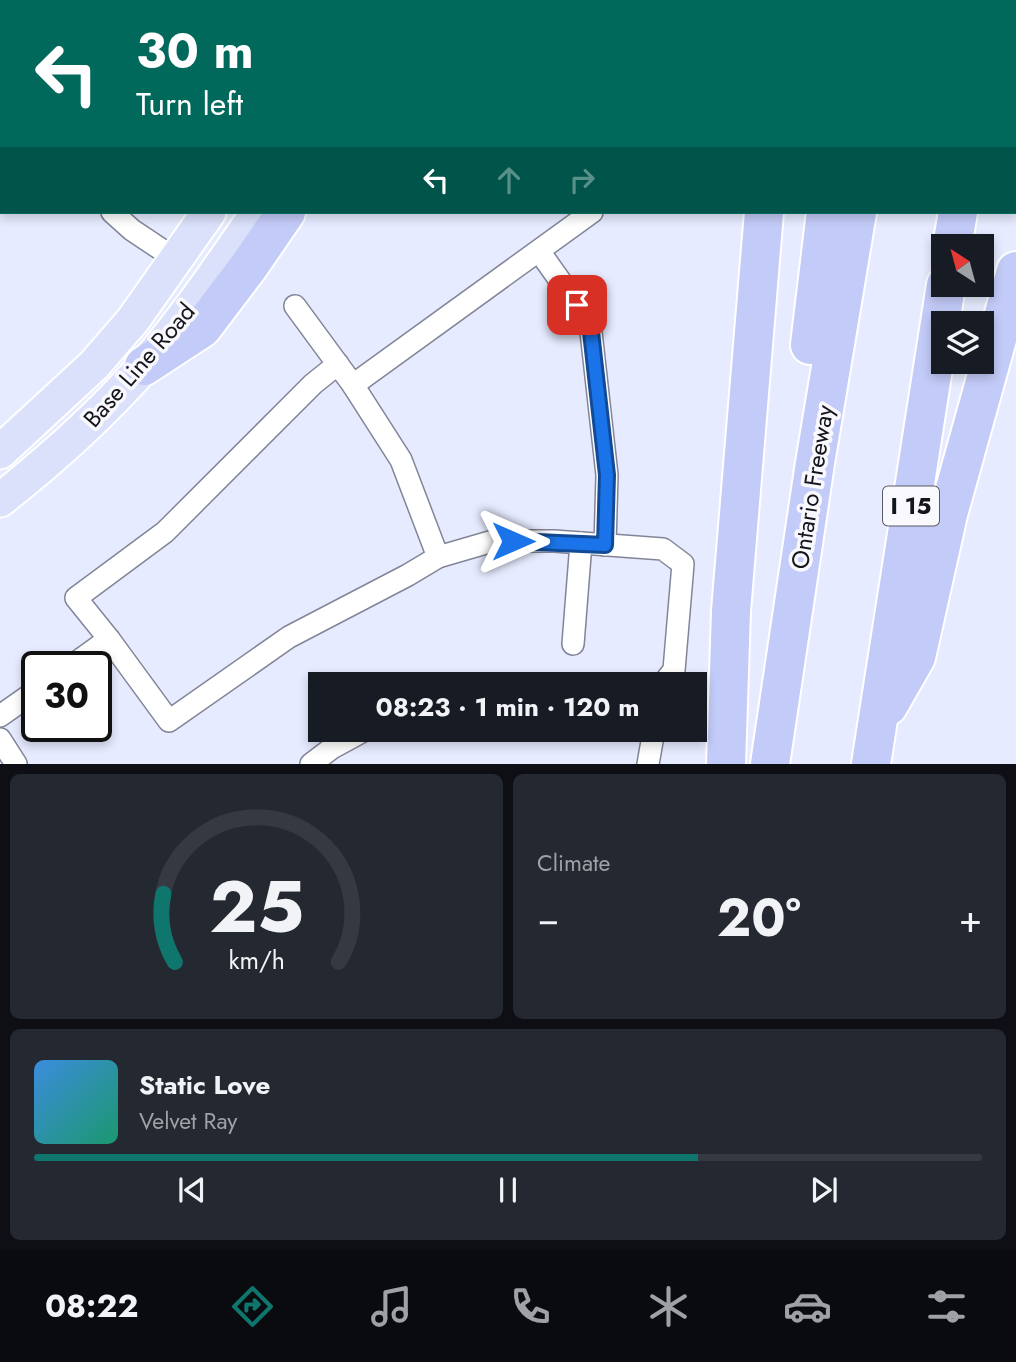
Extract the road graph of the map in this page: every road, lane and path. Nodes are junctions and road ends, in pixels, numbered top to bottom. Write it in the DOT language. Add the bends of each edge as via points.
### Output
graph roads {
  1 [pos="115,214"];
  2 [pos="208,214"];
  3 [pos="257,214"];
  4 [pos="285,214"];
  5 [pos="589,214"];
  6 [pos="764,214"];
  7 [pos="826,214"];
  8 [pos="857,214"];
  9 [pos="958,214"];
  10 [pos="954,234"];
  11 [pos="539,251"];
  12 [pos="177,260"];
  13 [pos="1016,271"];
  14 [pos="944,298"];
  15 [pos="295,306"];
  16 [pos="338,365"];
  17 [pos="144,366"];
  18 [pos="353,385"];
  19 [pos="0,452"];
  20 [pos="815,463"];
  21 [pos="0,500"];
  22 [pos="581,543"];
  23 [pos="605,545"];
  24 [pos="438,557"];
  25 [pos="109,639"];
  26 [pos="573,644"];
  27 [pos="92,651"];
  28 [pos="672,672"];
  29 [pos="21,701"];
  30 [pos="0,716"];
  31 [pos="877,727"];
  32 [pos="0,739"];
  33 [pos="343,742"];
  34 [pos="652,742"];
  35 [pos="16,764"];
  36 [pos="311,764"];
  37 [pos="649,764"];
  38 [pos="726,764"];
  39 [pos="770,764"];
  40 [pos="871,764"];
  1 -- 12 [label="street"];
  2 -- 12 [label="main road, Base Line Road"];
  3 -- 17 [label="main road, Base Line Road"];
  4 -- 17 [label="highway" via="202,328"];
  5 -- 11 [label="street"];
  6 -- 38 [label="highway" via="731,611"];
  7 -- 20 [label="highway" via="803,401"];
  8 -- 20 [label="highway, Ontario Freeway"];
  9 -- 10 [label="highway"];
  11 -- 18 [label="street"];
  11 -- 23 [label="street" via="590,323 607,475"];
  12 -- 19 [label="main road, Base Line Road" via="94,365"];
  13 -- 31 [label="highway" via="948,514 916,657"];
  14 -- 31 [label="highway, I 15"];
  15 -- 16 [label="street"];
  16 -- 18 [label="street"];
  16 -- 25 [label="street" via="313,384 164,532 76,598"];
  17 -- 21 [label="main road, Base Line Road" via="67,445"];
  18 -- 24 [label="street" via="401,460"];
  20 -- 39 [label="highway, Ontario Freeway"];
  22 -- 23 [label="street"];
  22 -- 24 [label="street" via="493,541"];
  22 -- 26 [label="street"];
  23 -- 28 [label="street" via="663,549 683,564"];
  24 -- 25 [label="street" via="289,637 169,721"];
  25 -- 27 [label="street"];
  29 -- 30 [label="street"];
  31 -- 40 [label="highway, I 15"];
  32 -- 35 [label="street"];
  33 -- 36 [label="street"];
  34 -- 37 [label="street"];
}
